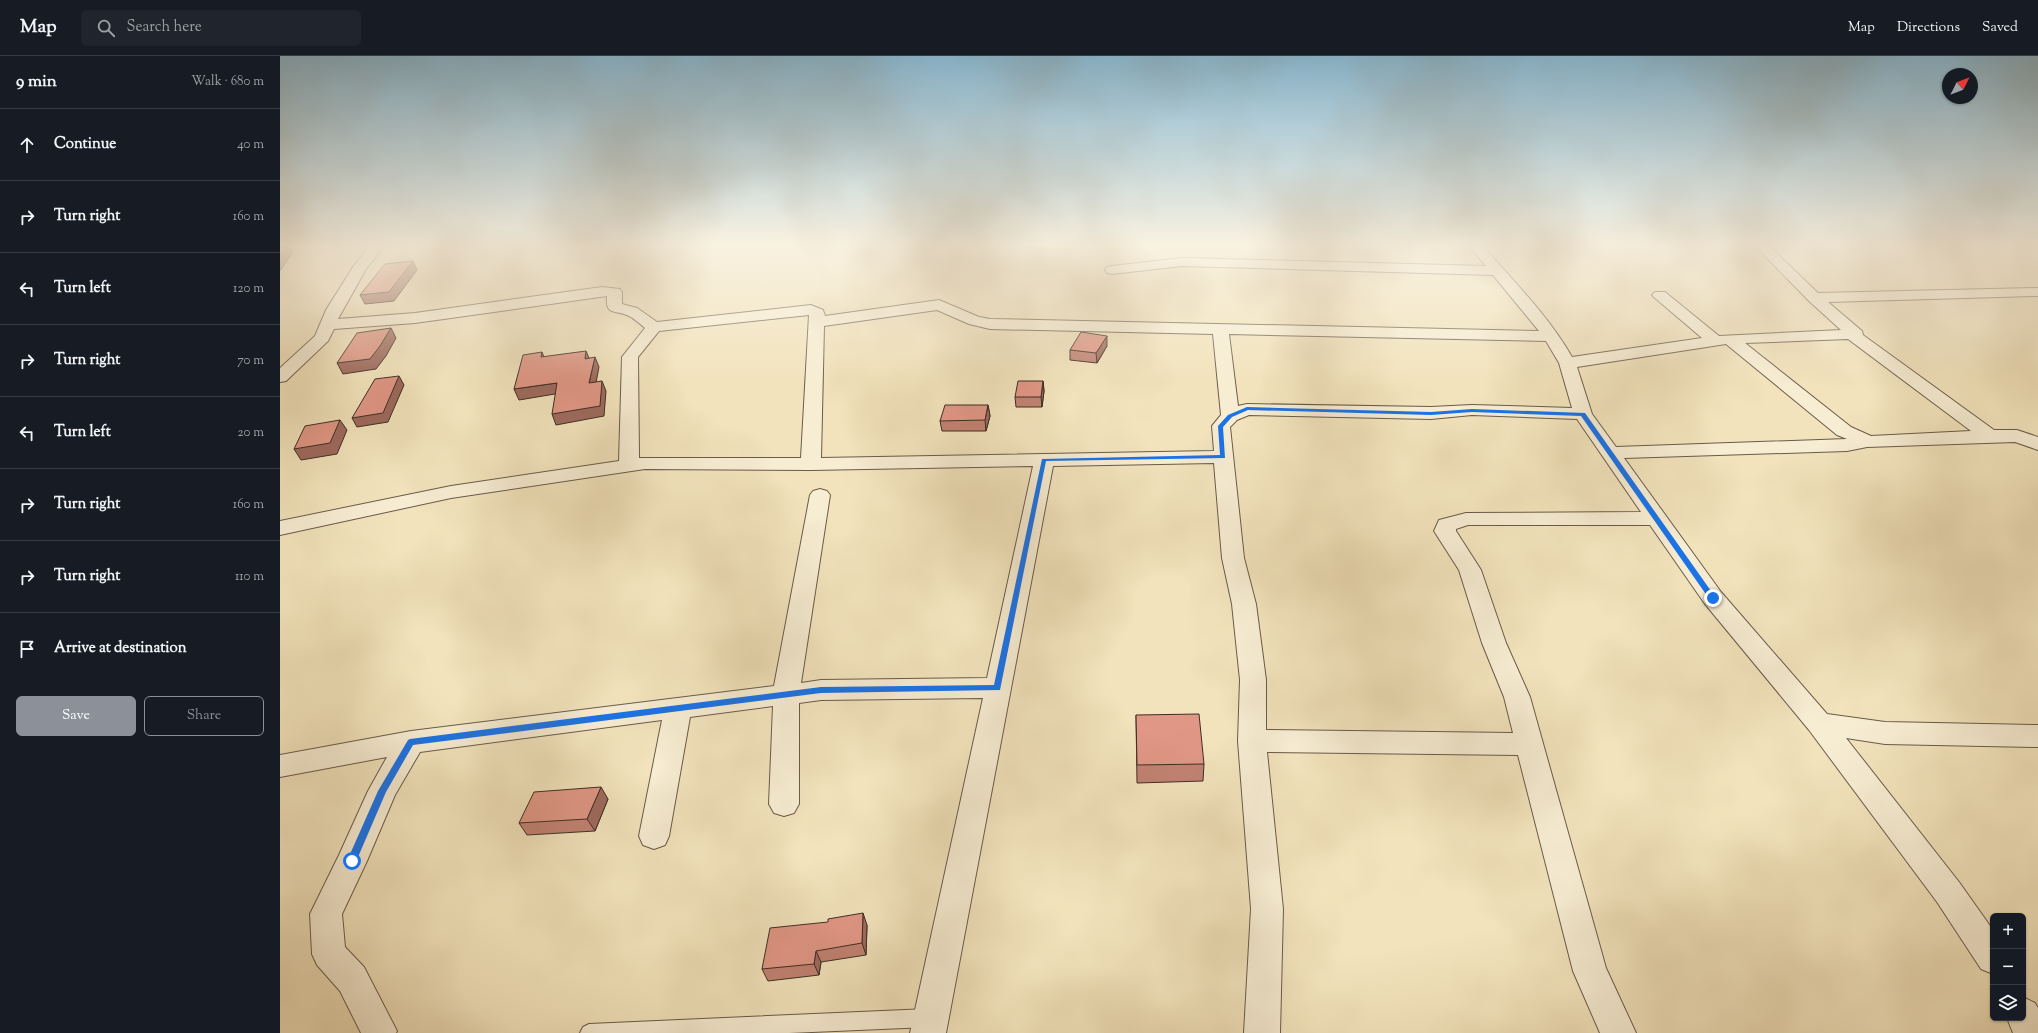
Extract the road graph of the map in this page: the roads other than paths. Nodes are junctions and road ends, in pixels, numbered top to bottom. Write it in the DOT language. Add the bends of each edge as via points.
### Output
graph roads {
  1 [pos="345,292"];
  2 [pos="597,292"];
  3 [pos="614,292"];
  4 [pos="1516,292"];
  5 [pos="1808,292"];
  6 [pos="2038,292"];
  7 [pos="1660,295"];
  8 [pos="1814,298"];
  9 [pos="816,322"];
  10 [pos="328,325"];
  11 [pos="654,327"];
  12 [pos="1221,330"];
  13 [pos="1851,334"];
  14 [pos="1552,336"];
  15 [pos="1722,340"];
  16 [pos="1567,363"];
  17 [pos="280,377"];
  18 [pos="1583,414"];
  19 [pos="1230,416"];
  20 [pos="1990,436"];
  21 [pos="1868,442"];
  22 [pos="2038,444"];
  23 [pos="1610,453"];
  24 [pos="1223,457"];
  25 [pos="1044,460"];
  26 [pos="811,464"];
  27 [pos="629,466"];
  28 [pos="820,495"];
  29 [pos="1657,518"];
  30 [pos="280,528"];
  31 [pos="997,688"];
  32 [pos="786,694"];
  33 [pos="678,708"];
  34 [pos="1819,722"];
  35 [pos="2038,736"];
  36 [pos="1252,741"];
  37 [pos="410,742"];
  38 [pos="1529,744"];
  39 [pos="280,766"];
  40 [pos="784,804"];
  41 [pos="654,836"];
  42 [pos="1990,954"];
  43 [pos="2025,1021"];
  44 [pos="929,1026"];
  45 [pos="379,1031"];
  46 [pos="589,1033"];
  47 [pos="1262,1033"];
  48 [pos="1618,1033"];
  49 [pos="2030,1033"];
  1 -- 10 [label="street"];
  2 -- 10 [label="street" via="415,318"];
  3 -- 11 [label="street" via="614,306 632,311"];
  4 -- 14 [label="street"];
  5 -- 8 [label="street"];
  6 -- 8 [label="street"];
  7 -- 15 [label="street"];
  8 -- 13 [label="street" via="1856,334"];
  9 -- 11 [label="street" via="817,313 812,310"];
  9 -- 12 [label="street" via="939,305 975,321 990,324"];
  9 -- 26 [label="street"];
  10 -- 17 [label="street" via="317,344 291,364"];
  11 -- 27 [label="street" via="630,356"];
  12 -- 14 [label="street"];
  12 -- 19 [label="street"];
  13 -- 15 [label="street"];
  13 -- 20 [label="street"];
  14 -- 16 [label="street"];
  15 -- 16 [label="street"];
  15 -- 21 [label="street" via="1844,431"];
  16 -- 18 [label="street"];
  18 -- 19 [label="street" via="1472,410 1431,413 1247,409"];
  18 -- 23 [label="street"];
  19 -- 24 [label="street" via="1220,426"];
  20 -- 21 [label="street"];
  20 -- 22 [label="street" via="2017,436"];
  21 -- 23 [label="street" via="1847,445"];
  23 -- 29 [label="street"];
  24 -- 25 [label="street"];
  24 -- 36 [label="street" via="1233,558 1244,604 1253,680"];
  25 -- 26 [label="street"];
  25 -- 31 [label="street"];
  26 -- 27 [label="street" via="645,463"];
  27 -- 30 [label="street" via="451,492"];
  28 -- 32 [label="street"];
  29 -- 34 [label="street" via="1713,598"];
  29 -- 38 [label="street" via="1487,518 1466,519 1447,525 1444,531 1470,570 1494,643 1517,697"];
  31 -- 32 [label="street" via="821,690"];
  31 -- 44 [label="street"];
  32 -- 33 [label="street"];
  32 -- 40 [label="street"];
  33 -- 37 [label="street"];
  33 -- 41 [label="street"];
  34 -- 35 [label="street" via="1885,733"];
  34 -- 42 [label="street" via="1948,892"];
  36 -- 38 [label="street"];
  36 -- 47 [label="street" via="1267,909"];
  37 -- 39 [label="street"];
  37 -- 45 [label="street" via="382,791 326,914 329,954 352,979"];
  38 -- 48 [label="street" via="1590,971"];
  43 -- 49 [label="street"];
  44 -- 46 [label="lane"];
}
